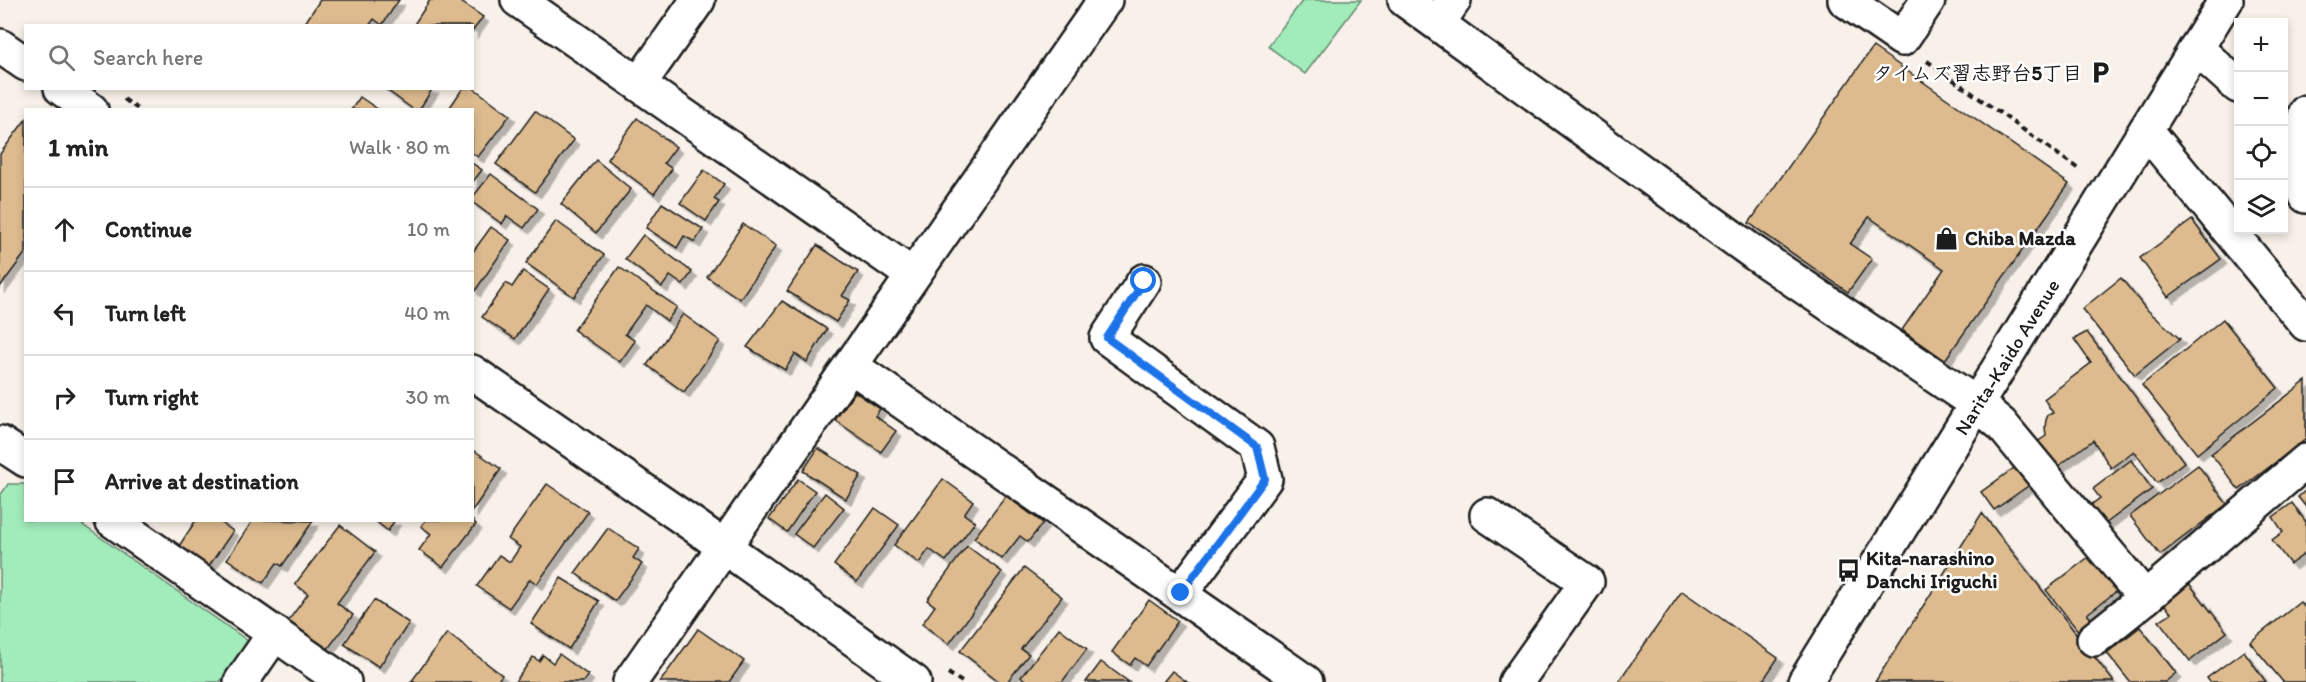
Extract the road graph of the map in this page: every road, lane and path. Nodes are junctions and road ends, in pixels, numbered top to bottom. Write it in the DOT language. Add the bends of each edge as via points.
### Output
graph roads {
  1 [pos="518,0"];
  2 [pos="698,0"];
  3 [pos="1105,0"];
  4 [pos="1405,0"];
  5 [pos="1845,0"];
  6 [pos="1928,0"];
  7 [pos="2226,0"];
  8 [pos="1446,12"];
  9 [pos="1902,39"];
  10 [pos="0,46"];
  11 [pos="2196,48"];
  12 [pos="24,63"];
  13 [pos="2234,82"];
  14 [pos="639,84"];
  15 [pos="64,90"];
  16 [pos="88,108"];
  17 [pos="2296,126"];
  18 [pos="2146,130"];
  19 [pos="2085,173"];
  20 [pos="2306,196"];
  21 [pos="911,274"];
  22 [pos="1144,281"];
  23 [pos="2306,324"];
  24 [pos="851,366"];
  25 [pos="474,373"];
  26 [pos="1978,405"];
  27 [pos="2306,461"];
  28 [pos="1487,515"];
  29 [pos="115,522"];
  30 [pos="724,547"];
  31 [pos="1181,593"];
  32 [pos="2145,598"];
  33 [pos="274,633"];
  34 [pos="2094,639"];
  35 [pos="241,682"];
  36 [pos="344,682"];
  37 [pos="630,682"];
  38 [pos="914,682"];
  39 [pos="1306,682"];
  40 [pos="1516,682"];
  41 [pos="1805,682"];
  1 -- 14 [label="main road"];
  2 -- 14 [label="main road"];
  3 -- 21 [label="main road"];
  4 -- 8 [label="main road"];
  5 -- 9 [label="main road"];
  6 -- 9 [label="main road"];
  7 -- 11 [label="main road, Narita-Kaido Avenue"];
  8 -- 26 [label="main road" via="1754,253"];
  9 -- 19 [label="path"];
  10 -- 12 [label="main road"];
  11 -- 13 [label="main road"];
  11 -- 18 [label="main road, Narita-Kaido Avenue"];
  14 -- 21 [label="main road"];
  15 -- 16 [label="main road"];
  17 -- 20 [label="main road" via="2301,184"];
  18 -- 23 [label="main road"];
  18 -- 26 [label="main road, Narita-Kaido Avenue"];
  21 -- 24 [label="main road"];
  22 -- 31 [label="main road" via="1107,338 1257,447 1265,479"];
  24 -- 30 [label="main road"];
  24 -- 31 [label="main road"];
  25 -- 30 [label="main road"];
  26 -- 32 [label="main road" via="2001,424"];
  26 -- 41 [label="main road, Narita-Kaido Avenue"];
  27 -- 32 [label="main road"];
  28 -- 40 [label="main road" via="1587,582"];
  29 -- 33 [label="main road"];
  30 -- 37 [label="main road"];
  30 -- 38 [label="main road"];
  31 -- 39 [label="main road"];
  32 -- 34 [label="main road"];
  33 -- 35 [label="main road"];
  33 -- 36 [label="main road"];
}
